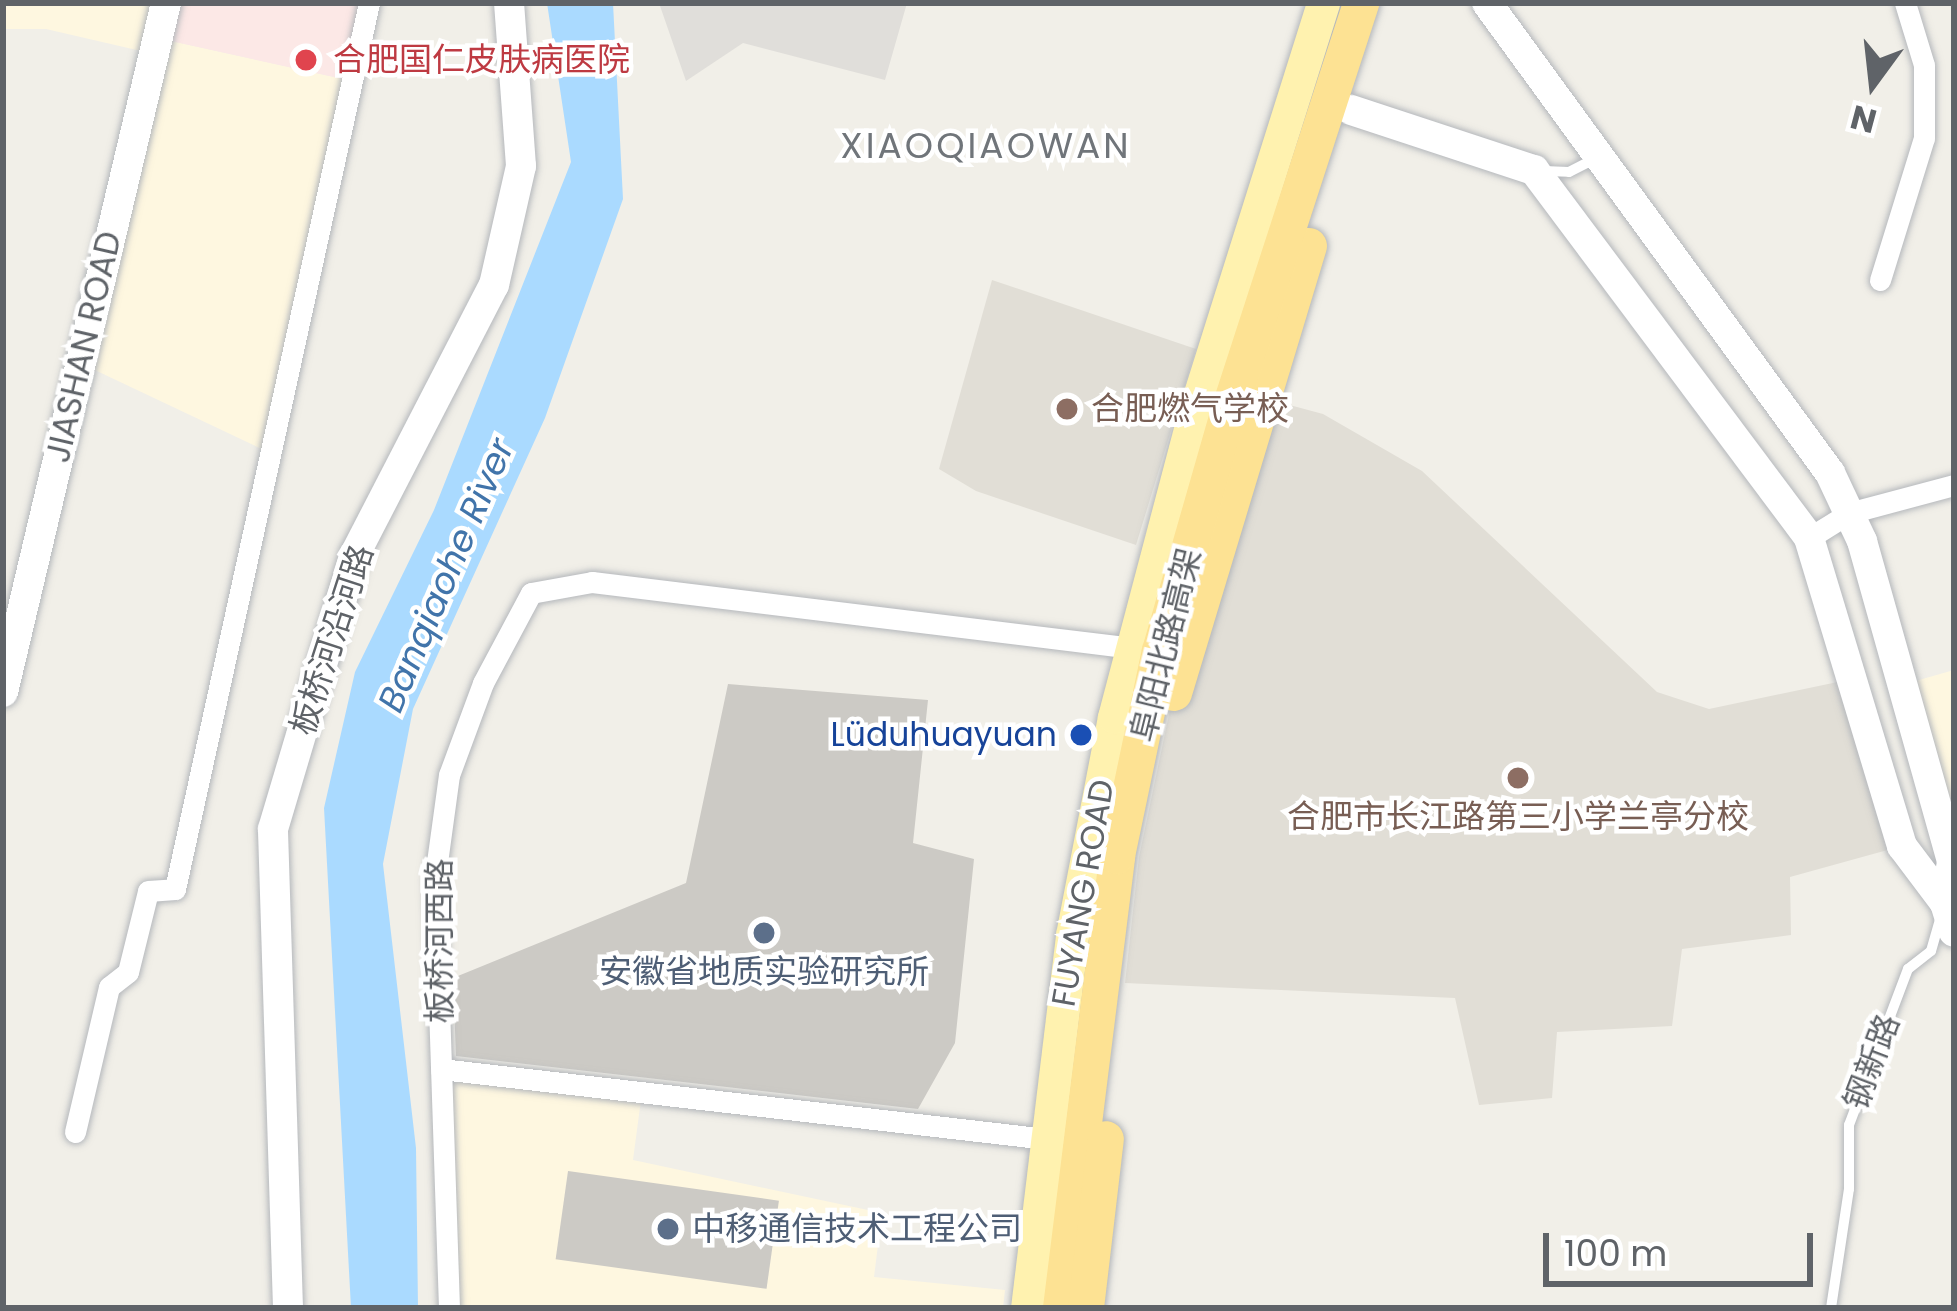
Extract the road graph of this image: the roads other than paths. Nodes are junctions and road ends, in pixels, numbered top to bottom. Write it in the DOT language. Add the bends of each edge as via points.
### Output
graph roads {
  1 [pos="166,3"];
  2 [pos="369,3"];
  3 [pos="509,3"];
  4 [pos="1323,3"];
  5 [pos="1341,3"];
  6 [pos="1361,3"];
  7 [pos="1383,3"];
  8 [pos="1487,3"];
  9 [pos="1905,3"];
  10 [pos="1351,110"];
  11 [pos="1598,157"];
  12 [pos="1534,170"];
  13 [pos="1880,280"];
  14 [pos="1954,485"];
  15 [pos="1849,513"];
  16 [pos="1809,538"];
  17 [pos="1133,648"];
  18 [pos="3,692"];
  19 [pos="1951,910"];
  20 [pos="441,1069"];
  21 [pos="75,1132"];
  22 [pos="1047,1139"];
  23 [pos="288,1308"];
  24 [pos="449,1308"];
  25 [pos="1027,1308"];
  26 [pos="1045,1308"];
  27 [pos="1061,1308"];
  28 [pos="1086,1308"];
  29 [pos="1831,1308"];
  1 -- 18 [label="street, JIASHAN ROAD"];
  2 -- 21 [label="street" via="175,889 148,892 128,972 109,987"];
  3 -- 23 [label="street, 板桥河沿河路" via="521,166 494,285 355,554 273,829"];
  4 -- 17 [label="main road, FUYANG ROAD" via="1197,404"];
  5 -- 26 [label="highway" via="1212,405 1131,692 1098,859"];
  6 -- 27 [label="highway, 阜阳北路高架" via="1160,651 1118,856"];
  7 -- 10 [label="highway"];
  8 -- 11 [label="street"];
  9 -- 13 [label="street" via="1924,64 1924,138"];
  10 -- 12 [label="street"];
  10 -- 28 [label="highway" via="1172,700 1139,857"];
  11 -- 12 [label="lane" via="1569,172"];
  11 -- 15 [label="street" via="1830,473"];
  12 -- 16 [label="street"];
  14 -- 15 [label="street"];
  15 -- 16 [label="street"];
  15 -- 19 [label="street" via="1952,862"];
  16 -- 19 [label="street" via="1901,846"];
  17 -- 20 [label="street, 板桥河西路" via="592,582 531,593 483,683 449,775 435,877"];
  17 -- 22 [label="main road, FUYANG ROAD" via="1072,935"];
  19 -- 29 [label="lane, 钢新路" via="1931,951 1908,969 1849,1126"];
  20 -- 22 [label="street"];
  20 -- 24 [label="street, 板桥河西路"];
  22 -- 25 [label="main road, FUYANG ROAD"];
}
